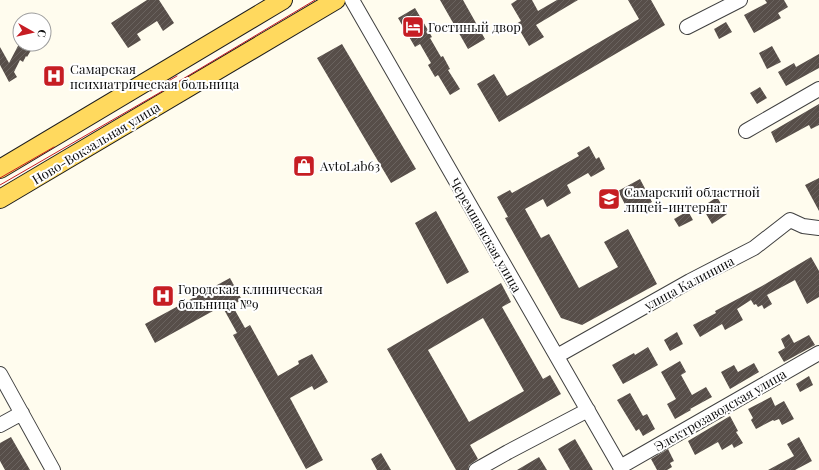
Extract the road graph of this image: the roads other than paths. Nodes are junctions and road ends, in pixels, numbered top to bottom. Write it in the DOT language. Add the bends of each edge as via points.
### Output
graph roads {
  1 [pos="283,0"];
  2 [pos="336,0"];
  3 [pos="352,0"];
  4 [pos="740,0"];
  5 [pos="687,27"];
  6 [pos="819,89"];
  7 [pos="746,131"];
  8 [pos="0,169"];
  9 [pos="0,199"];
  10 [pos="819,228"];
  11 [pos="819,353"];
  12 [pos="557,356"];
  13 [pos="0,374"];
  14 [pos="588,410"];
  15 [pos="22,413"];
  16 [pos="0,425"];
  17 [pos="621,468"];
  18 [pos="53,470"];
  19 [pos="476,470"];
  1 -- 8 [label="main road, Ново-Вокзальная улица"];
  2 -- 9 [label="main road, Ново-Вокзальная улица"];
  3 -- 12 [label="street, Черемшанская улица"];
  4 -- 5 [label="street"];
  6 -- 7 [label="street"];
  10 -- 12 [label="street, улица Калинина" via="803,226 790,220 754,248"];
  11 -- 17 [label="street, Электрозаводская улица"];
  12 -- 14 [label="street, Черемшанская улица"];
  13 -- 15 [label="street"];
  14 -- 17 [label="street, Черемшанская улица"];
  14 -- 19 [label="street"];
  15 -- 16 [label="street"];
  15 -- 18 [label="street"];
}
